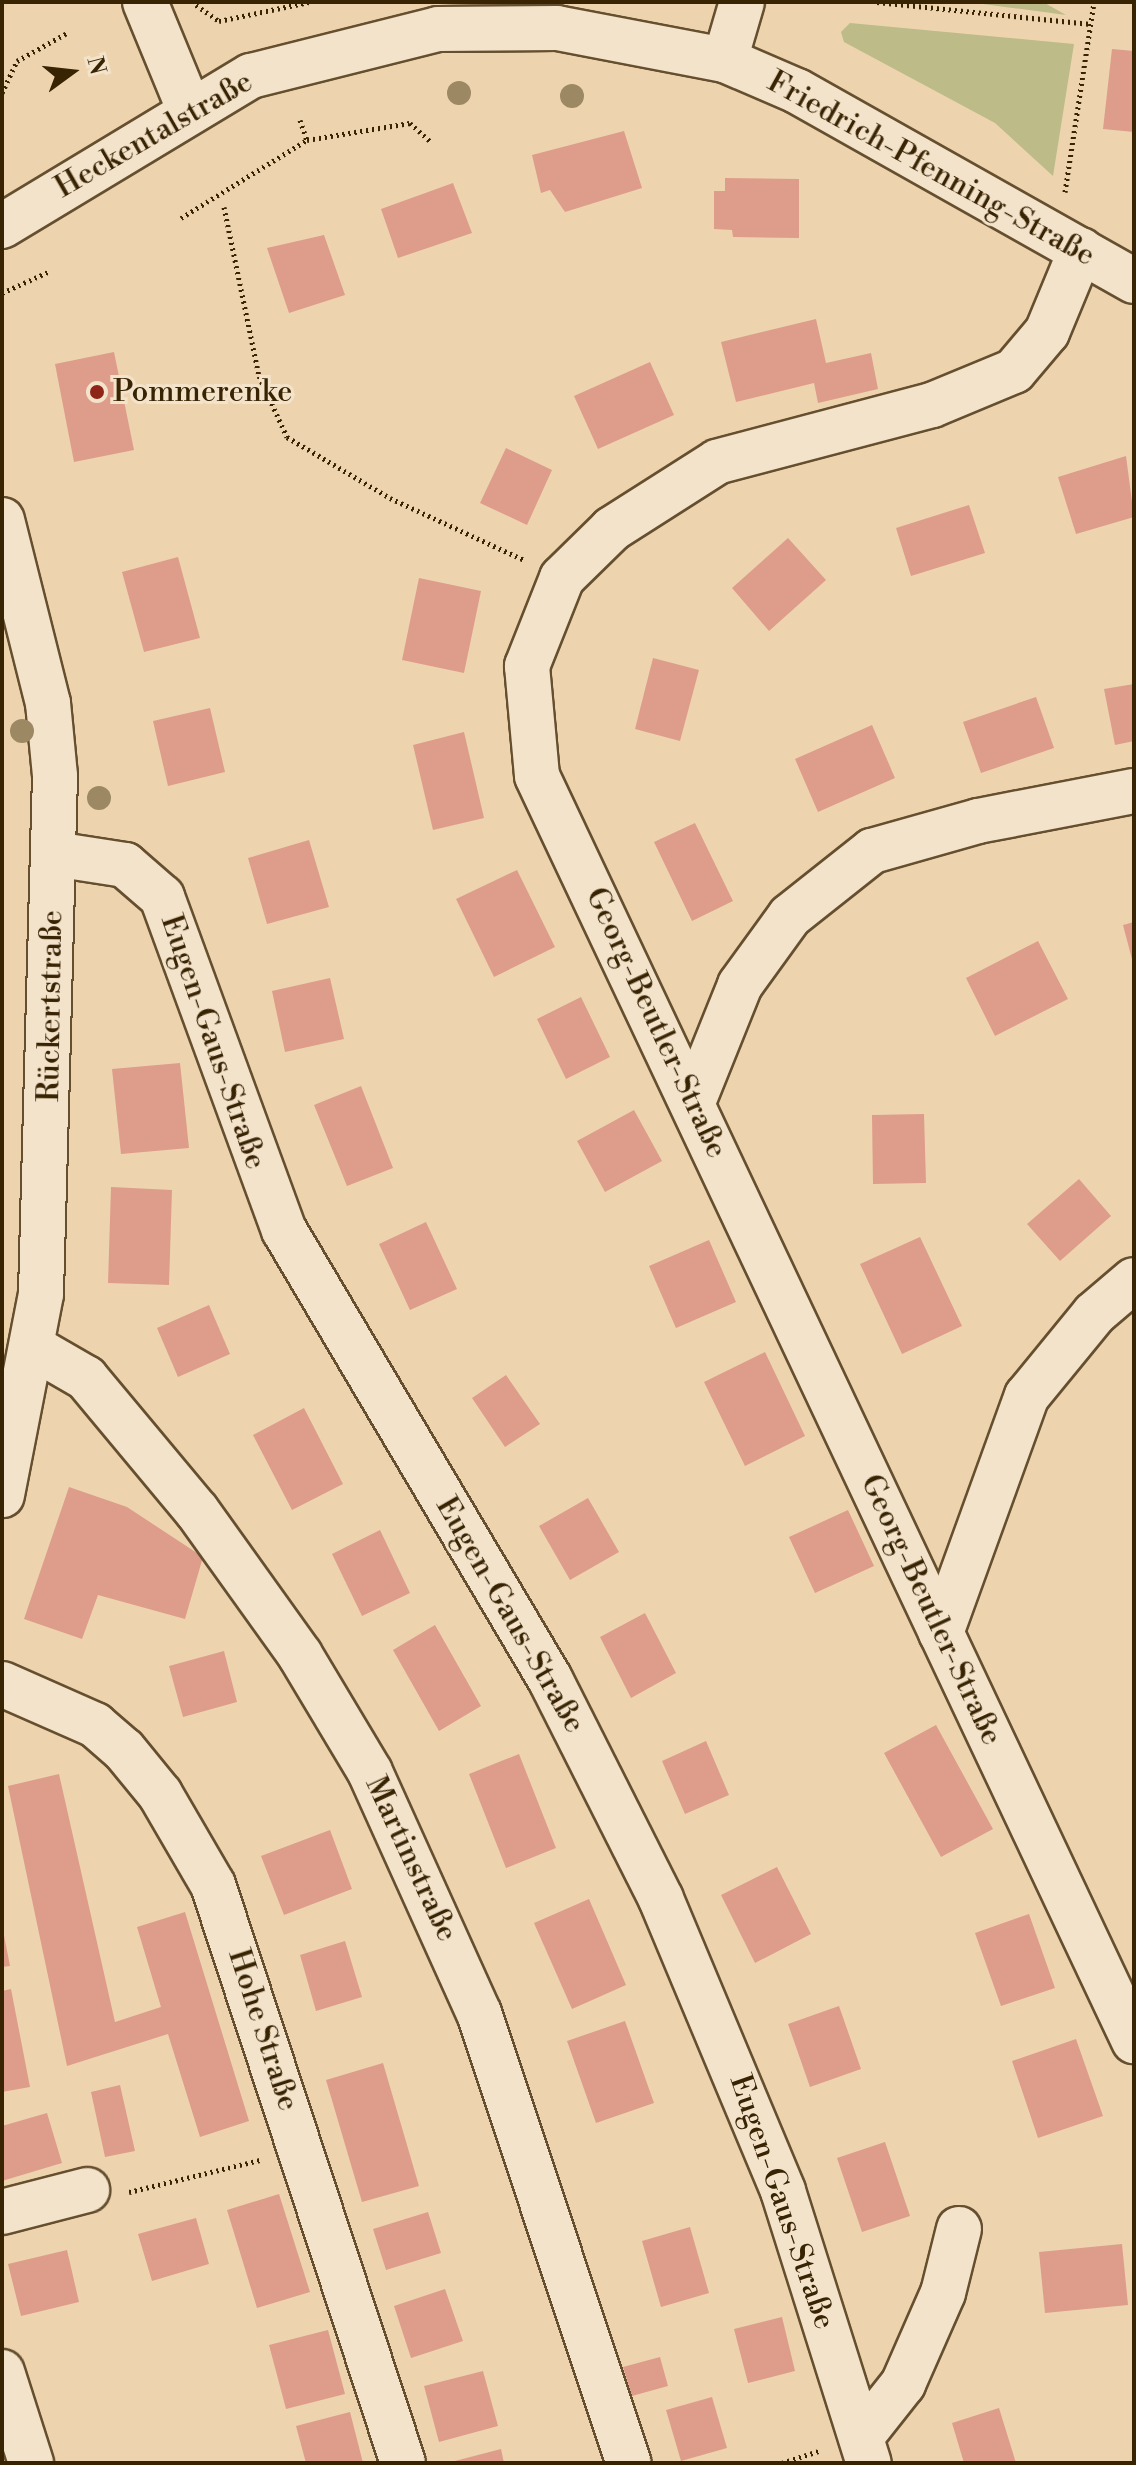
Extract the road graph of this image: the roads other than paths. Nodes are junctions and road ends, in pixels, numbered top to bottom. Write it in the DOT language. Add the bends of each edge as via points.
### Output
graph roads {
  1 [pos="145,2"];
  2 [pos="742,2"];
  3 [pos="725,60"];
  4 [pos="189,109"];
  5 [pos="11,214"];
  6 [pos="1070,243"];
  7 [pos="1134,281"];
  8 [pos="2,520"];
  9 [pos="1134,791"];
  10 [pos="54,854"];
  11 [pos="693,1102"];
  12 [pos="1134,1280"];
  13 [pos="34,1348"];
  14 [pos="2,1495"];
  15 [pos="941,1633"];
  16 [pos="2,1684"];
  17 [pos="1134,2041"];
  18 [pos="87,2190"];
  19 [pos="2,2212"];
  20 [pos="959,2229"];
  21 [pos="2,2372"];
  22 [pos="865,2450"];
  23 [pos="31,2463"];
  24 [pos="403,2463"];
  25 [pos="629,2463"];
  1 -- 4 [label="street"];
  2 -- 3 [label="street"];
  3 -- 4 [label="street, Heckentalstraße" via="557,28 438,29 294,61"];
  3 -- 6 [label="street, Friedrich-Pfenning-Straße" via="822,104"];
  4 -- 5 [label="street, Heckentalstraße"];
  6 -- 7 [label="street, Friedrich-Pfenning-Straße"];
  6 -- 11 [label="street, Georg-Beutler-Straße" via="1047,332 1014,371 932,405 717,462 612,529 562,578 527,666 537,776"];
  8 -- 10 [label="street, Rückertstraße" via="52,725"];
  9 -- 11 [label="street" via="978,821 872,851 790,916 740,985"];
  10 -- 13 [label="street, Rückertstraße" via="47,1194"];
  10 -- 22 [label="street, Eugen-Gaus-Straße" via="125,865 162,897 284,1230 550,1679 661,1899 783,2191"];
  11 -- 15 [label="street, Georg-Beutler-Straße"];
  12 -- 15 [label="street" via="1094,1314 1027,1396"];
  13 -- 14 [label="street, Rückertstraße"];
  13 -- 25 [label="street, Martinstraße" via="86,1378 197,1511 300,1655 370,1772 479,2013"];
  15 -- 17 [label="street, Georg-Beutler-Straße"];
  16 -- 24 [label="street, Hohe Straße" via="95,1725 160,1794 213,1885"];
  18 -- 19 [label="street"];
  20 -- 22 [label="street" via="943,2293 903,2384"];
  21 -- 23 [label="street"];
}
